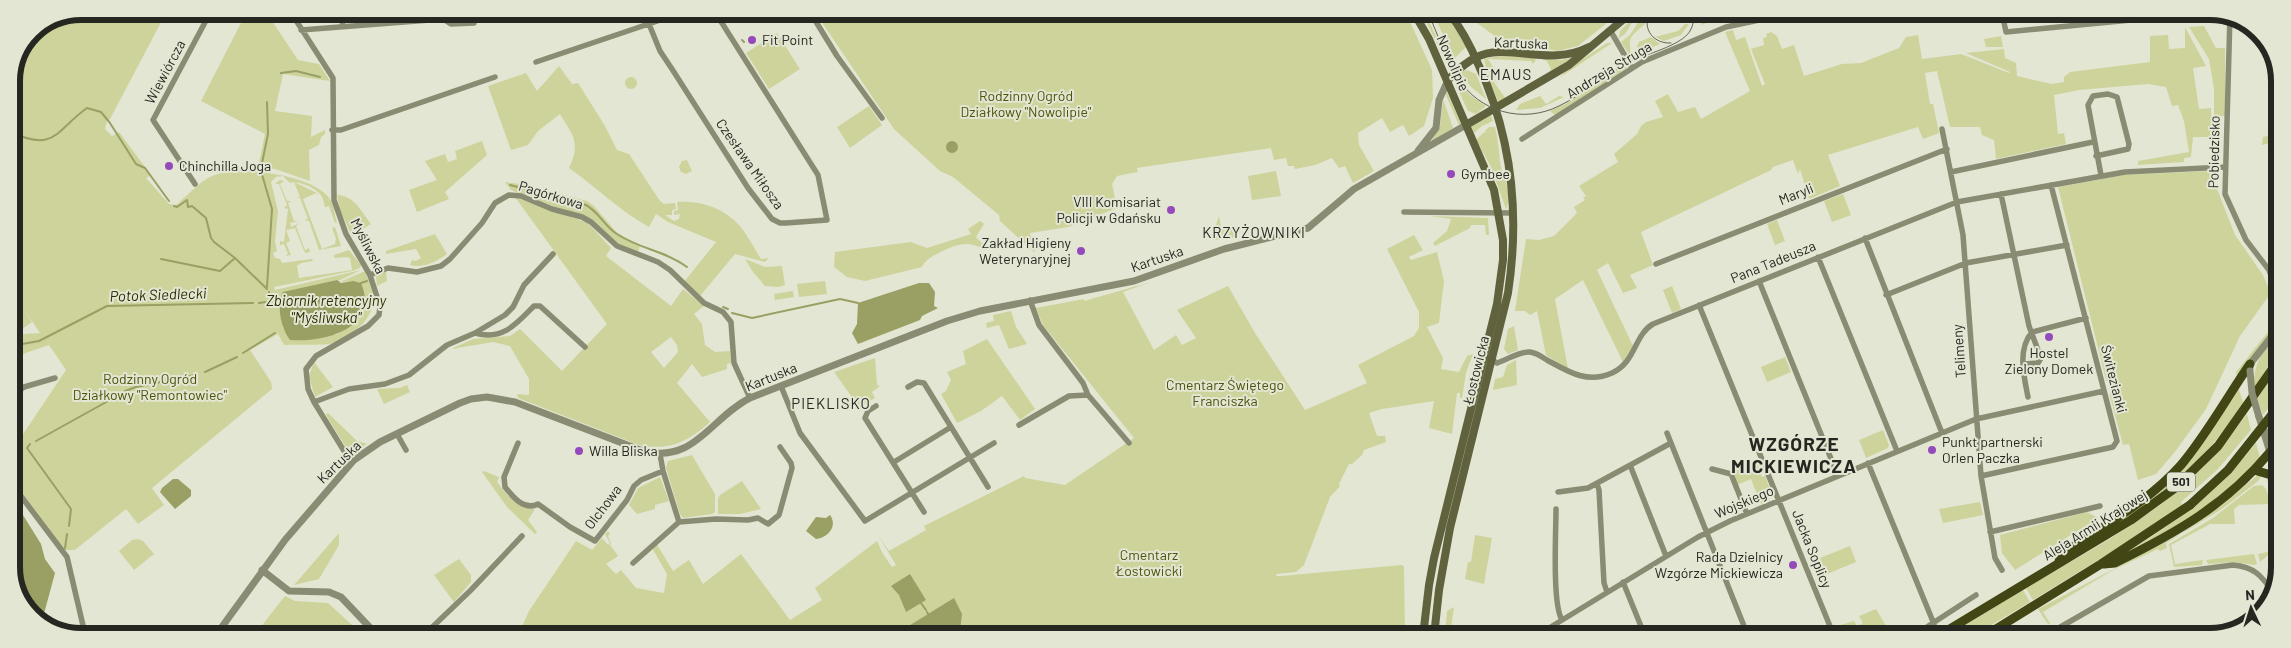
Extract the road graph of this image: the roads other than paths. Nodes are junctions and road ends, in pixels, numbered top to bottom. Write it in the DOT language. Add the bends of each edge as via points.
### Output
graph roads {
  1 [pos="206,20"];
  2 [pos="295,20"];
  3 [pos="342,20"];
  4 [pos="430,20"];
  5 [pos="445,20"];
  6 [pos="474,20"];
  7 [pos="661,20"];
  8 [pos="720,20"];
  9 [pos="815,20"];
  10 [pos="1418,20"];
  11 [pos="1454,20"];
  12 [pos="1622,20"];
  13 [pos="1761,20"];
  14 [pos="2003,20"];
  15 [pos="2123,20"];
  16 [pos="405,22"];
  17 [pos="2230,23"];
  18 [pos="649,24"];
  19 [pos="343,27"];
  20 [pos="301,30"];
  21 [pos="1610,30"];
  22 [pos="1593,45"];
  23 [pos="1476,57"];
  24 [pos="536,62"];
  25 [pos="1632,68"];
  26 [pos="495,77"];
  27 [pos="1448,80"];
  28 [pos="1496,108"];
  29 [pos="882,118"];
  30 [pos="1466,125"];
  31 [pos="1942,129"];
  32 [pos="332,130"];
  33 [pos="1522,139"];
  34 [pos="2093,142"];
  35 [pos="1946,149"];
  36 [pos="1416,153"];
  37 [pos="2096,156"];
  38 [pos="2225,167"];
  39 [pos="1951,172"];
  40 [pos="2100,175"];
  41 [pos="195,184"];
  42 [pos="2052,185"];
  43 [pos="2002,194"];
  44 [pos="1957,202"];
  45 [pos="1404,212"];
  46 [pos="1512,213"];
  47 [pos="1499,214"];
  48 [pos="1865,238"];
  49 [pos="2067,245"];
  50 [pos="553,254"];
  51 [pos="2014,255"];
  52 [pos="1818,257"];
  53 [pos="1966,263"];
  54 [pos="1656,264"];
  55 [pos="370,275"];
  56 [pos="2271,275"];
  57 [pos="1759,281"];
  58 [pos="1886,295"];
  59 [pos="1030,300"];
  60 [pos="1699,305"];
  61 [pos="2086,318"];
  62 [pos="2032,332"];
  63 [pos="475,333"];
  64 [pos="2271,339"];
  65 [pos="584,347"];
  66 [pos="1484,354"];
  67 [pos="1491,361"];
  68 [pos="2024,364"];
  69 [pos="2250,367"];
  70 [pos="2271,372"];
  71 [pos="55,378"];
  72 [pos="781,386"];
  73 [pos="908,388"];
  74 [pos="20,390"];
  75 [pos="2104,390"];
  76 [pos="1088,395"];
  77 [pos="2028,397"];
  78 [pos="750,398"];
  79 [pos="314,402"];
  80 [pos="876,406"];
  81 [pos="2271,417"];
  82 [pos="1976,419"];
  83 [pos="1019,425"];
  84 [pos="951,427"];
  85 [pos="2264,432"];
  86 [pos="2271,432"];
  87 [pos="1667,433"];
  88 [pos="1942,433"];
  89 [pos="397,434"];
  90 [pos="518,443"];
  91 [pos="994,443"];
  92 [pos="1129,443"];
  93 [pos="1671,443"];
  94 [pos="780,447"];
  95 [pos="406,450"];
  96 [pos="1897,451"];
  97 [pos="2270,452"];
  98 [pos="660,454"];
  99 [pos="2271,455"];
  100 [pos="970,457"];
  101 [pos="354,460"];
  102 [pos="894,462"];
  103 [pos="1868,463"];
  104 [pos="1630,465"];
  105 [pos="1712,469"];
  106 [pos="2254,470"];
  107 [pos="663,472"];
  108 [pos="2271,475"];
  109 [pos="1838,476"];
  110 [pos="1981,476"];
  111 [pos="1597,484"];
  112 [pos="988,487"];
  113 [pos="912,492"];
  114 [pos="1558,492"];
  115 [pos="20,495"];
  116 [pos="1779,501"];
  117 [pos="2100,506"];
  118 [pos="1556,509"];
  119 [pos="924,512"];
  120 [pos="1747,514"];
  121 [pos="679,522"];
  122 [pos="1706,532"];
  123 [pos="1990,532"];
  124 [pos="522,536"];
  125 [pos="1666,556"];
  126 [pos="633,563"];
  127 [pos="2102,564"];
  128 [pos="2052,568"];
  129 [pos="262,570"];
  130 [pos="2002,570"];
  131 [pos="1624,582"];
  132 [pos="2268,586"];
  133 [pos="1607,592"];
  134 [pos="1976,595"];
  135 [pos="1562,620"];
  136 [pos="1934,624"];
  137 [pos="83,628"];
  138 [pos="221,628"];
  139 [pos="370,628"];
  140 [pos="431,628"];
  141 [pos="1424,628"];
  142 [pos="1435,628"];
  143 [pos="1550,628"];
  144 [pos="1642,628"];
  145 [pos="1745,628"];
  146 [pos="1831,628"];
  147 [pos="1927,628"];
  148 [pos="1951,628"];
  149 [pos="1996,628"];
  150 [pos="2059,628"];
  1 -- 41 [label="street, Wiewiórcza" via="153,120"];
  2 -- 20 [label="street, Myśliwska"];
  3 -- 19 [label="street"];
  4 -- 16 [label="street"];
  5 -- 6 [label="street" via="451,24 474,23"];
  7 -- 18 [label="street"];
  8 -- 18 [label="street, Czesława Miłosza" via="818,175 826,220 786,224 772,219 748,188 660,51"];
  9 -- 29 [label="street"];
  10 -- 27 [label="main road, Nowolipie"];
  11 -- 23 [label="main road, Nowolipie"];
  12 -- 21 [label="main road, Kartuska"];
  13 -- 25 [label="street, Andrzeja Struga" via="1704,35"];
  14 -- 15 [label="street" via="2006,32"];
  16 -- 19 [label="street"];
  17 -- 38 [label="street, Pobiedzisko"];
  18 -- 24 [label="street"];
  19 -- 20 [label="street"];
  20 -- 32 [label="street, Myśliwska" via="333,78"];
  21 -- 22 [label="main road, Kartuska"];
  21 -- 25 [label="street"];
  22 -- 23 [label="main road, Kartuska" via="1574,54 1560,56 1494,53"];
  22 -- 28 [label="main road, Kartuska" via="1569,65"];
  23 -- 27 [label="main road, Kartuska"];
  23 -- 28 [label="main road, Nowolipie"];
  25 -- 33 [label="street, Andrzeja Struga"];
  26 -- 32 [label="street" via="341,130"];
  27 -- 30 [label="main road, Nowolipie"];
  27 -- 36 [label="street, Kartuska" via="1439,100 1438,123"];
  28 -- 30 [label="main road, Kartuska"];
  28 -- 46 [label="main road, Łostowicka" via="1508,154"];
  30 -- 36 [label="street, Kartuska"];
  30 -- 47 [label="main road, Łostowicka" via="1494,190"];
  31 -- 35 [label="street, Telimeny"];
  32 -- 55 [label="street, Myśliwska" via="334,200 346,234"];
  34 -- 37 [label="street"];
  34 -- 37 [label="street" via="2090,99 2112,94 2117,97 2128,149"];
  34 -- 39 [label="street"];
  35 -- 39 [label="street, Telimeny"];
  35 -- 54 [label="street, Maryli"];
  36 -- 59 [label="street, Kartuska" via="1354,189 1308,228 1224,249 1134,281"];
  37 -- 40 [label="street"];
  38 -- 40 [label="street, Pana Tadeusza"];
  38 -- 56 [label="street, Pobiedzisko" via="2224,194 2246,240"];
  39 -- 44 [label="street, Telimeny"];
  40 -- 42 [label="street, Pana Tadeusza"];
  42 -- 43 [label="street, Pana Tadeusza"];
  42 -- 49 [label="street, Świtezianki"];
  43 -- 44 [label="street, Pana Tadeusza"];
  43 -- 51 [label="street"];
  44 -- 48 [label="street, Pana Tadeusza"];
  44 -- 53 [label="street, Telimeny"];
  45 -- 47 [label="street"];
  46 -- 47 [label="street"];
  46 -- 67 [label="main road, Łostowicka" via="1511,274"];
  47 -- 66 [label="main road, Łostowicka" via="1503,240 1501,280"];
  48 -- 52 [label="street, Pana Tadeusza"];
  48 -- 58 [label="street"];
  49 -- 51 [label="street"];
  49 -- 61 [label="street, Świtezianki"];
  50 -- 63 [label="street" via="524,285 513,307"];
  51 -- 53 [label="street"];
  51 -- 62 [label="street"];
  52 -- 57 [label="street, Pana Tadeusza"];
  52 -- 96 [label="street"];
  53 -- 58 [label="street"];
  53 -- 82 [label="street, Telimeny"];
  55 -- 78 [label="street, Pagórkowa" via="389,268 417,272 441,266 482,223 495,203 509,195 521,196 591,222 616,246 658,262 704,304 723,312 731,322 734,363"];
  55 -- 79 [label="street, Myśliwska" via="379,301 379,313 368,326 316,356 309,364 306,380"];
  57 -- 60 [label="street, Pana Tadeusza"];
  57 -- 109 [label="street"];
  58 -- 88 [label="street"];
  59 -- 72 [label="street, Kartuska" via="965,315"];
  59 -- 76 [label="street" via="1039,325 1083,383"];
  60 -- 67 [label="street, Pana Tadeusza" via="1650,325 1628,360 1604,376 1576,375 1532,352 1498,364"];
  60 -- 116 [label="street, Jacka Soplicy"];
  61 -- 62 [label="street"];
  61 -- 75 [label="street, Świtezianki"];
  62 -- 68 [label="street" via="2026,342"];
  62 -- 68 [label="street" via="2040,362"];
  63 -- 65 [label="street" via="502,334 534,306 540,306"];
  63 -- 79 [label="street" via="447,344 400,380 349,388"];
  64 -- 69 [label="street"];
  66 -- 67 [label="street"];
  66 -- 141 [label="main road, Łostowicka" via="1436,552"];
  67 -- 142 [label="main road, Łostowicka" via="1450,528"];
  68 -- 77 [label="street"];
  69 -- 85 [label="street, bridge" via="2252,394"];
  69 -- 128 [label="main road" via="2170,476 2145,499 2068,550"];
  70 -- 128 [label="main road, Aleja Armii Krajowej / 501" via="2227,434 2191,474 2157,502"];
  71 -- 74 [label="street"];
  72 -- 78 [label="street, Kartuska"];
  72 -- 113 [label="street" via="800,433 865,521"];
  73 -- 84 [label="street" via="917,382 924,383"];
  75 -- 82 [label="street, Wojskiego"];
  75 -- 110 [label="street, Świtezianki" via="2117,441 2112,447"];
  76 -- 83 [label="street" via="1068,396"];
  76 -- 92 [label="street"];
  78 -- 98 [label="street, Kartuska" via="730,409 690,446"];
  79 -- 101 [label="street, Myśliwska" via="344,451"];
  80 -- 102 [label="street" via="868,411 865,418"];
  81 -- 127 [label="main road, 501, bridge" via="2228,470 2190,505"];
  82 -- 88 [label="street, Wojskiego"];
  82 -- 110 [label="street, Telimeny"];
  84 -- 100 [label="street"];
  84 -- 102 [label="street"];
  85 -- 86 [label="street"];
  85 -- 97 [label="street"];
  87 -- 93 [label="street"];
  88 -- 96 [label="street, Wojskiego"];
  89 -- 95 [label="street"];
  89 -- 98 [label="street, Kartuska" via="466,400 495,398 519,403 637,450"];
  89 -- 101 [label="street, Kartuska"];
  90 -- 107 [label="street, Olchowa" via="504,477 505,487 525,505 538,504 595,540 627,500 634,486"];
  91 -- 100 [label="street"];
  93 -- 104 [label="street"];
  93 -- 122 [label="street"];
  94 -- 121 [label="street" via="792,468 779,515 768,524 758,518"];
  96 -- 103 [label="street, Wojskiego"];
  97 -- 99 [label="street"];
  97 -- 106 [label="main road"];
  98 -- 107 [label="street"];
  100 -- 112 [label="street"];
  100 -- 113 [label="street"];
  101 -- 129 [label="street, Kartuska"];
  102 -- 113 [label="street"];
  103 -- 109 [label="street, Wojskiego"];
  103 -- 136 [label="street"];
  104 -- 111 [label="street"];
  104 -- 125 [label="street"];
  105 -- 120 [label="street" via="1731,474"];
  106 -- 108 [label="main road"];
  106 -- 127 [label="main road" via="2190,524 2115,563"];
  107 -- 121 [label="street"];
  109 -- 116 [label="street, Wojskiego"];
  110 -- 123 [label="street, Telimeny"];
  111 -- 114 [label="street"];
  111 -- 133 [label="street"];
  113 -- 119 [label="street"];
  115 -- 137 [label="street" via="66,557"];
  116 -- 120 [label="street, Wojskiego"];
  116 -- 146 [label="street, Jacka Soplicy"];
  117 -- 123 [label="street"];
  118 -- 135 [label="street" via="1557,596 1558,614"];
  120 -- 122 [label="street, Wojskiego"];
  121 -- 126 [label="street"];
  122 -- 125 [label="street, Wojskiego"];
  122 -- 145 [label="street"];
  123 -- 130 [label="street, Telimeny" via="1995,558"];
  124 -- 140 [label="street"];
  125 -- 131 [label="street, Wojskiego"];
  127 -- 149 [label="main road, 501"];
  128 -- 148 [label="main road, Aleja Armii Krajowej / 501"];
  129 -- 138 [label="street, Kartuska"];
  129 -- 139 [label="street" via="289,591 329,592 341,597"];
  131 -- 133 [label="street, Wojskiego"];
  131 -- 144 [label="street"];
  132 -- 150 [label="street" via="2258,573 2245,566 2161,573 2143,578"];
  133 -- 135 [label="street, Wojskiego"];
  134 -- 136 [label="street"];
  135 -- 143 [label="street, Wojskiego"];
  136 -- 147 [label="street"];
}
